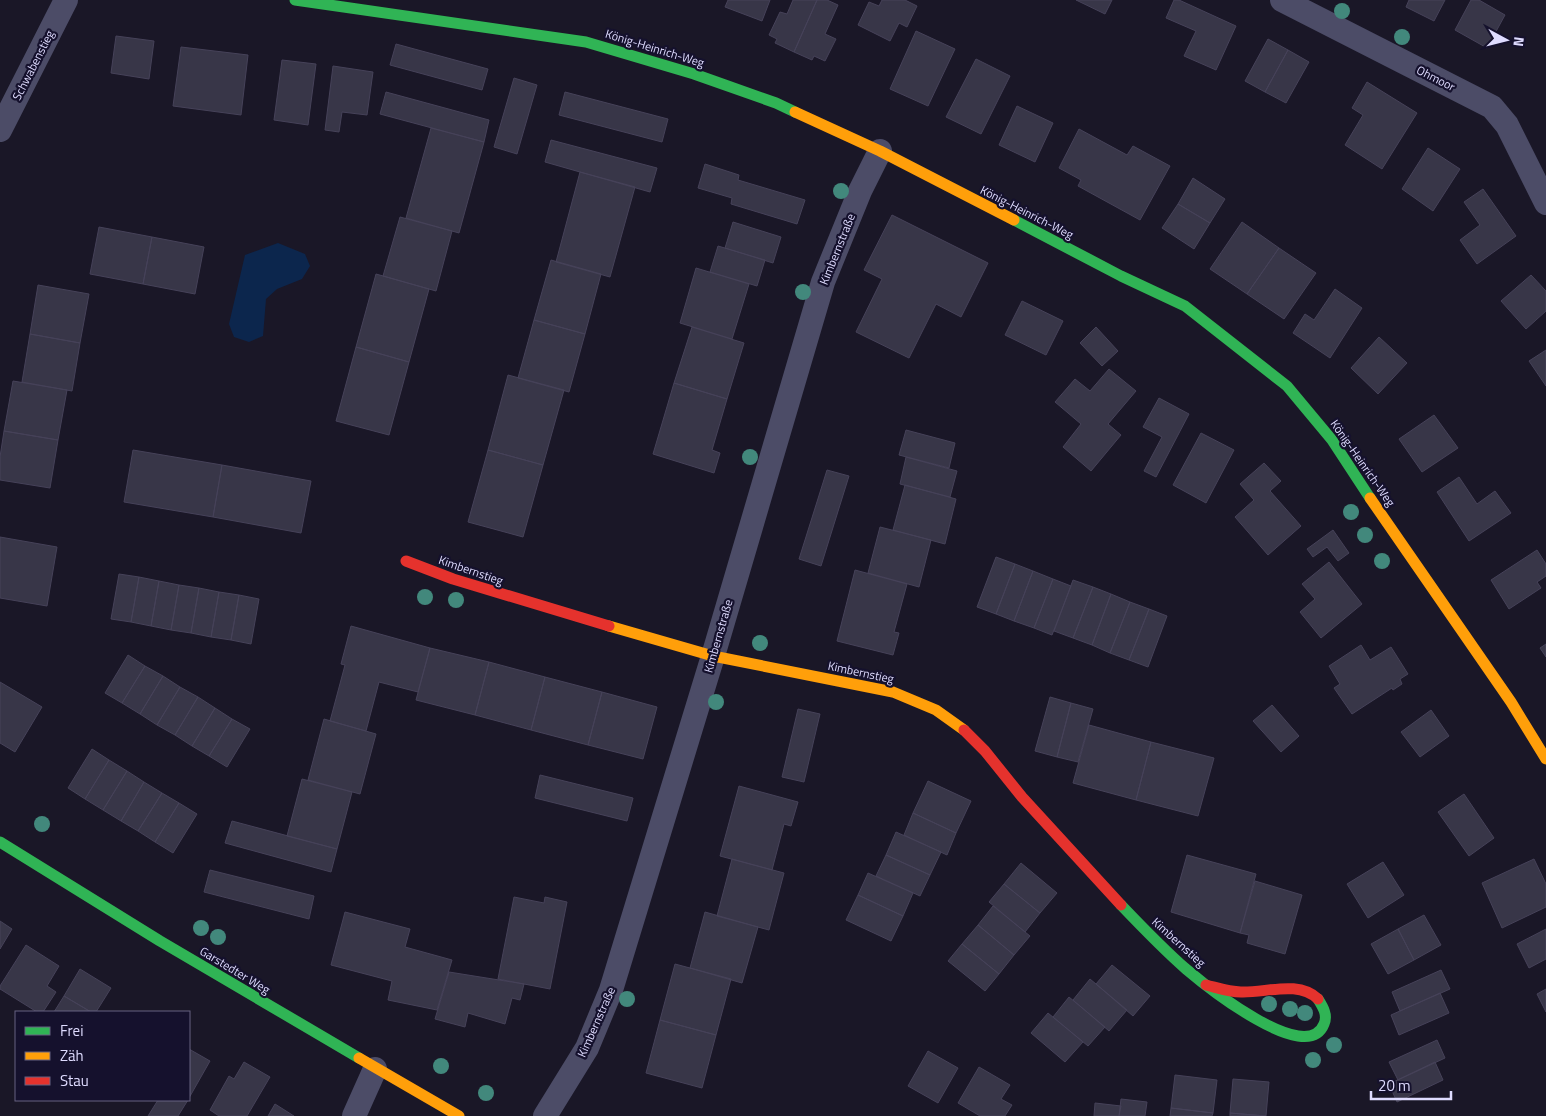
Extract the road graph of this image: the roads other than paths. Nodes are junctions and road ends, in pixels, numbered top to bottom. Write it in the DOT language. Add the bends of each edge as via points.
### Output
graph roads {
  1 [pos="66,0"];
  2 [pos="295,0"];
  3 [pos="1282,0"];
  4 [pos="0,130"];
  5 [pos="880,151"];
  6 [pos="1546,203"];
  7 [pos="406,561"];
  8 [pos="713,656"];
  9 [pos="1546,759"];
  10 [pos="0,842"];
  11 [pos="1206,985"];
  12 [pos="375,1068"];
  13 [pos="354,1116"];
  14 [pos="459,1116"];
  15 [pos="545,1116"];
  1 -- 4 [label="street, Schwabenstieg"];
  2 -- 5 [label="street, König-Heinrich-Weg" via="586,42 694,74 776,103"];
  3 -- 6 [label="street, Ohmoor" via="1492,107 1507,125"];
  5 -- 8 [label="street, Kimbernstraße" via="860,190 823,282"];
  5 -- 9 [label="street, König-Heinrich-Weg" via="1184,306 1288,386 1332,440"];
  7 -- 8 [label="street, Kimbernstieg" via="530,604"];
  8 -- 11 [label="street, Kimbernstieg" via="893,692 916,699 961,726 1017,792 1145,930"];
  8 -- 15 [label="street, Kimbernstraße" via="611,990 587,1048"];
  10 -- 12 [label="street, Garstedter Weg"];
  11 -- 11 [label="street, Kimbernstieg" via="1245,1012 1294,1037 1318,1033 1325,1023 1325,1010 1311,993 1287,989 1230,991"];
  12 -- 13 [label="street"];
  12 -- 14 [label="street, Garstedter Weg"];
}
